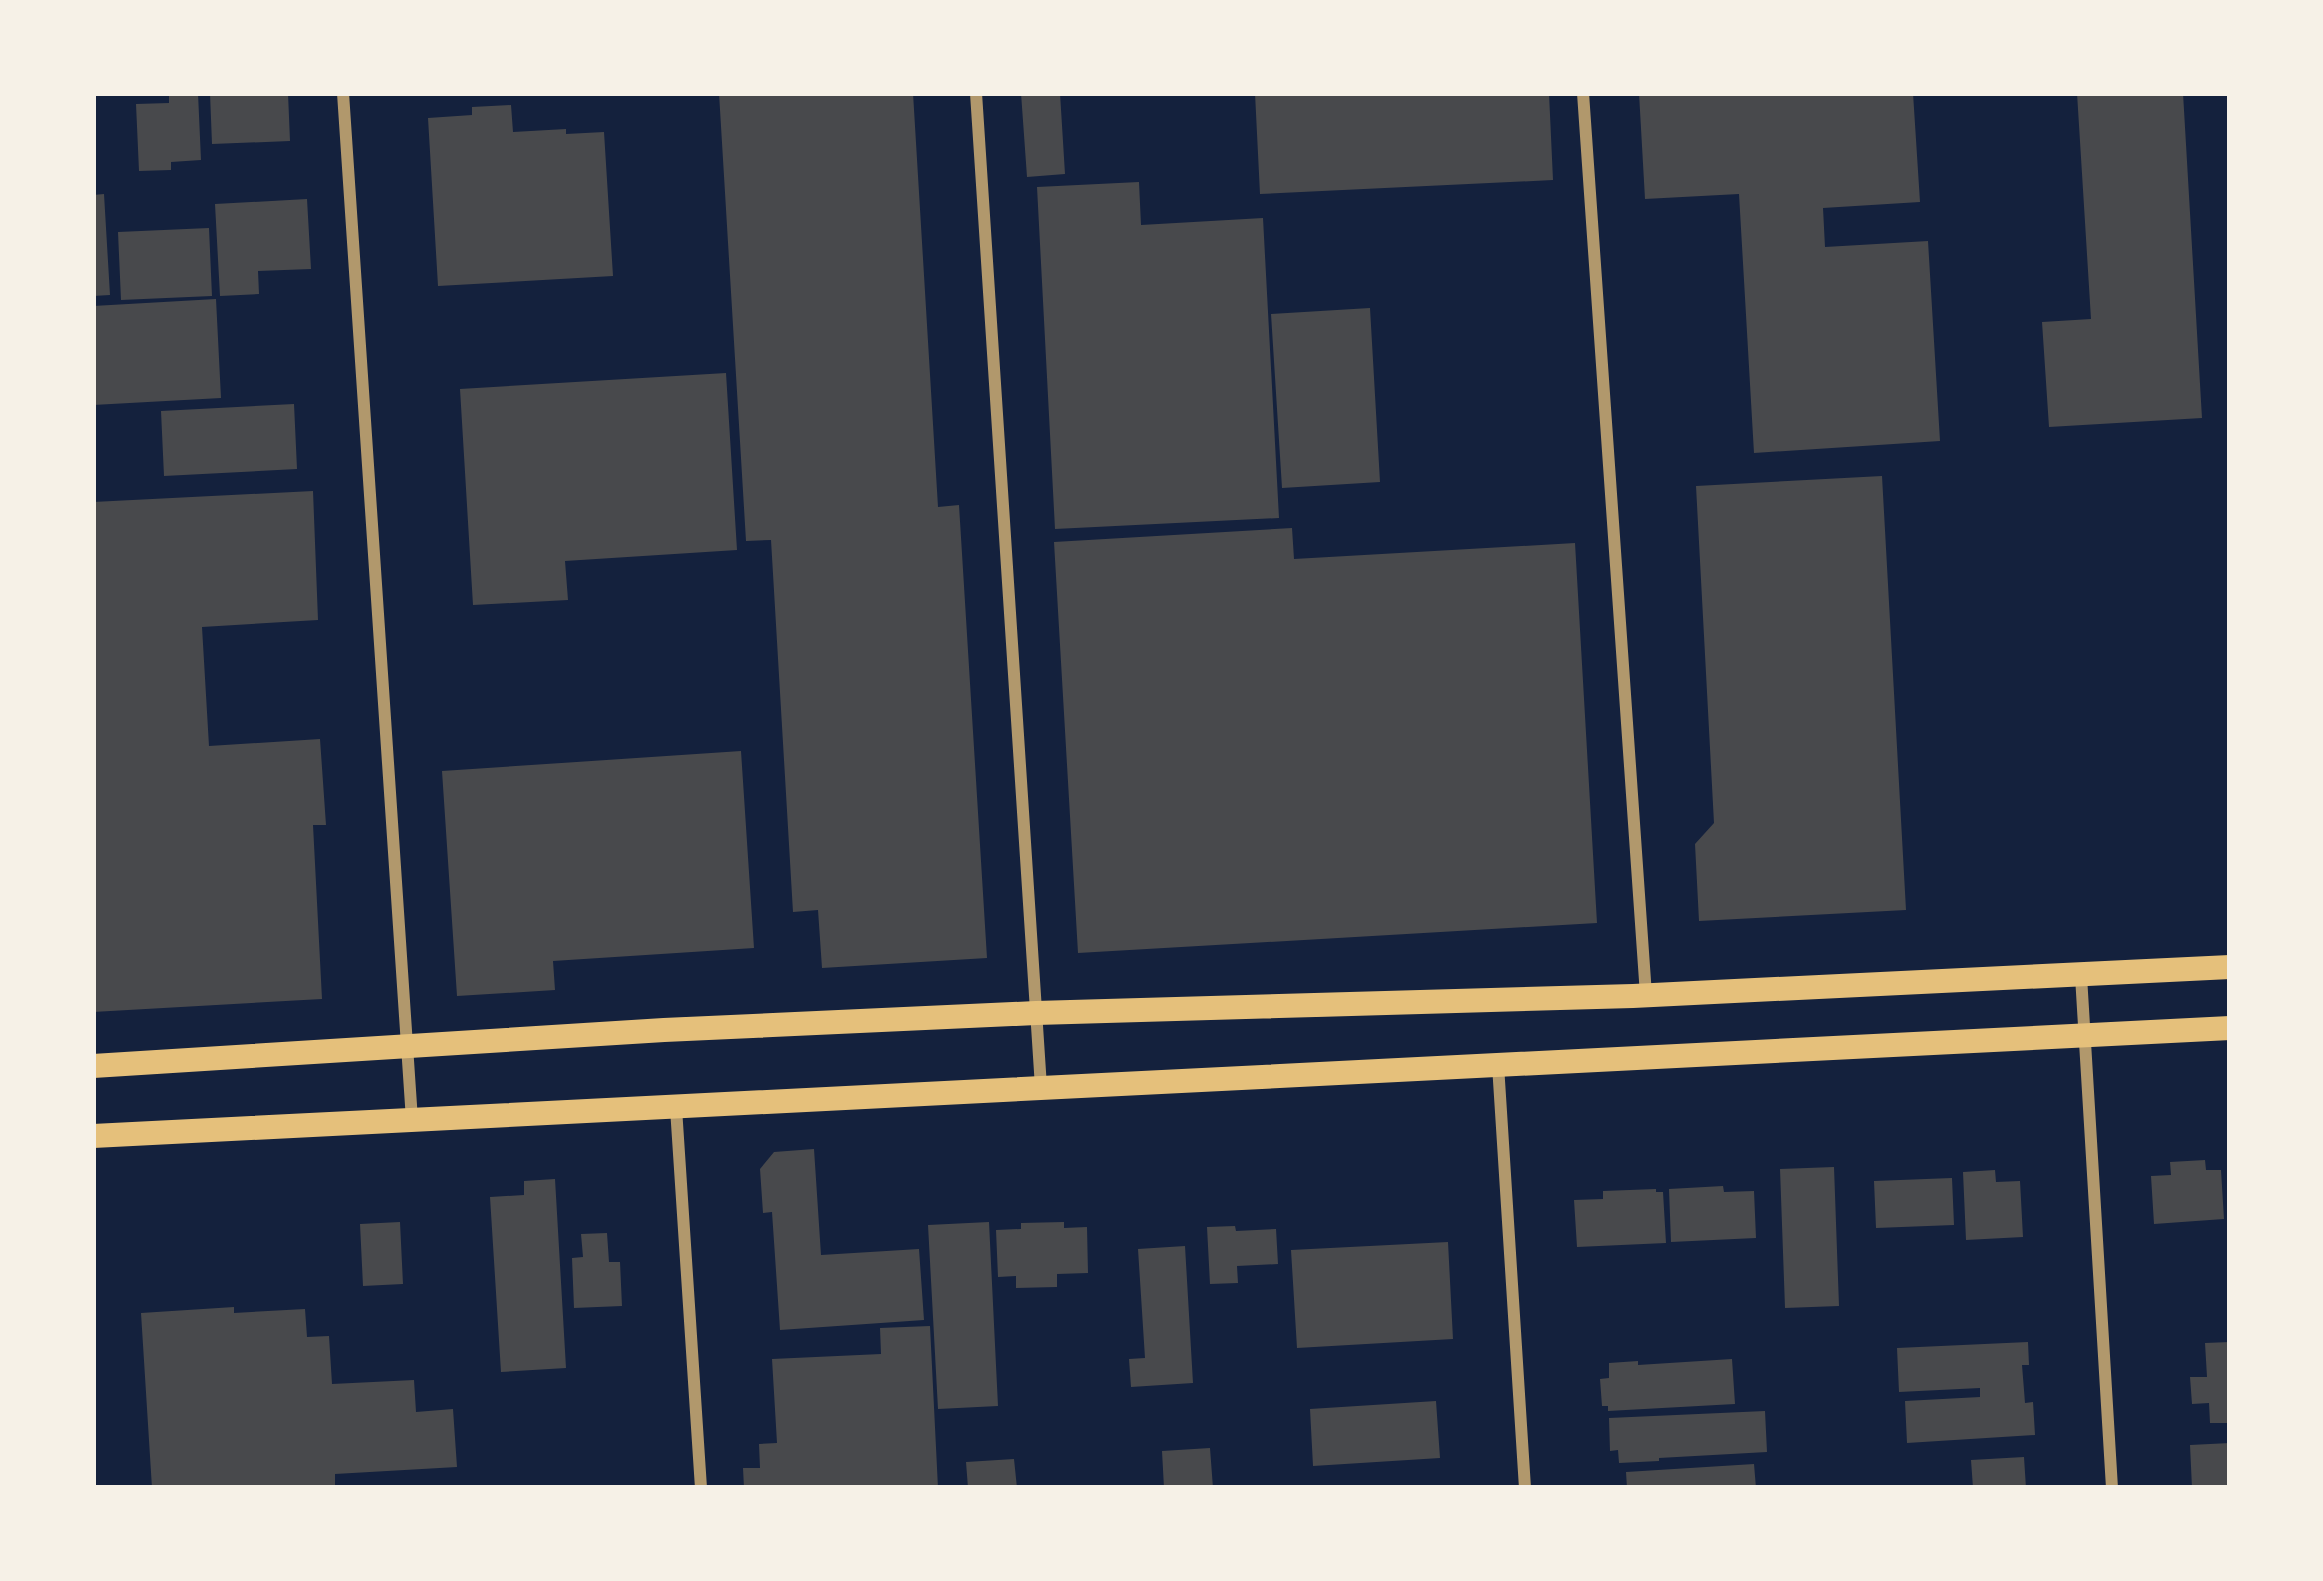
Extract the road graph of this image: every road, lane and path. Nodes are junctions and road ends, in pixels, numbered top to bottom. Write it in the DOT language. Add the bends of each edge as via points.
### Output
graph roads {
  1 [pos="344,93"];
  2 [pos="976,93"];
  3 [pos="1583,93"];
  4 [pos="2230,967"];
  5 [pos="2081,976"];
  6 [pos="1646,995"];
  7 [pos="1036,1013"];
  8 [pos="2230,1028"];
  9 [pos="2085,1036"];
  10 [pos="408,1047"];
  11 [pos="1498,1065"];
  12 [pos="93,1066"];
  13 [pos="1041,1088"];
  14 [pos="676,1106"];
  15 [pos="412,1120"];
  16 [pos="93,1136"];
  17 [pos="701,1488"];
  18 [pos="1525,1488"];
  19 [pos="2112,1488"];
  1 -- 10 [label="street"];
  2 -- 7 [label="street"];
  3 -- 6 [label="street"];
  4 -- 5 [label="main road"];
  5 -- 6 [label="main road"];
  5 -- 9 [label="street"];
  6 -- 7 [label="main road"];
  7 -- 10 [label="main road"];
  7 -- 13 [label="street"];
  8 -- 9 [label="main road"];
  9 -- 11 [label="main road"];
  9 -- 19 [label="street"];
  10 -- 12 [label="main road"];
  10 -- 15 [label="street"];
  11 -- 13 [label="main road"];
  11 -- 18 [label="street"];
  13 -- 14 [label="main road"];
  14 -- 15 [label="main road"];
  14 -- 17 [label="street"];
  15 -- 16 [label="main road"];
}
